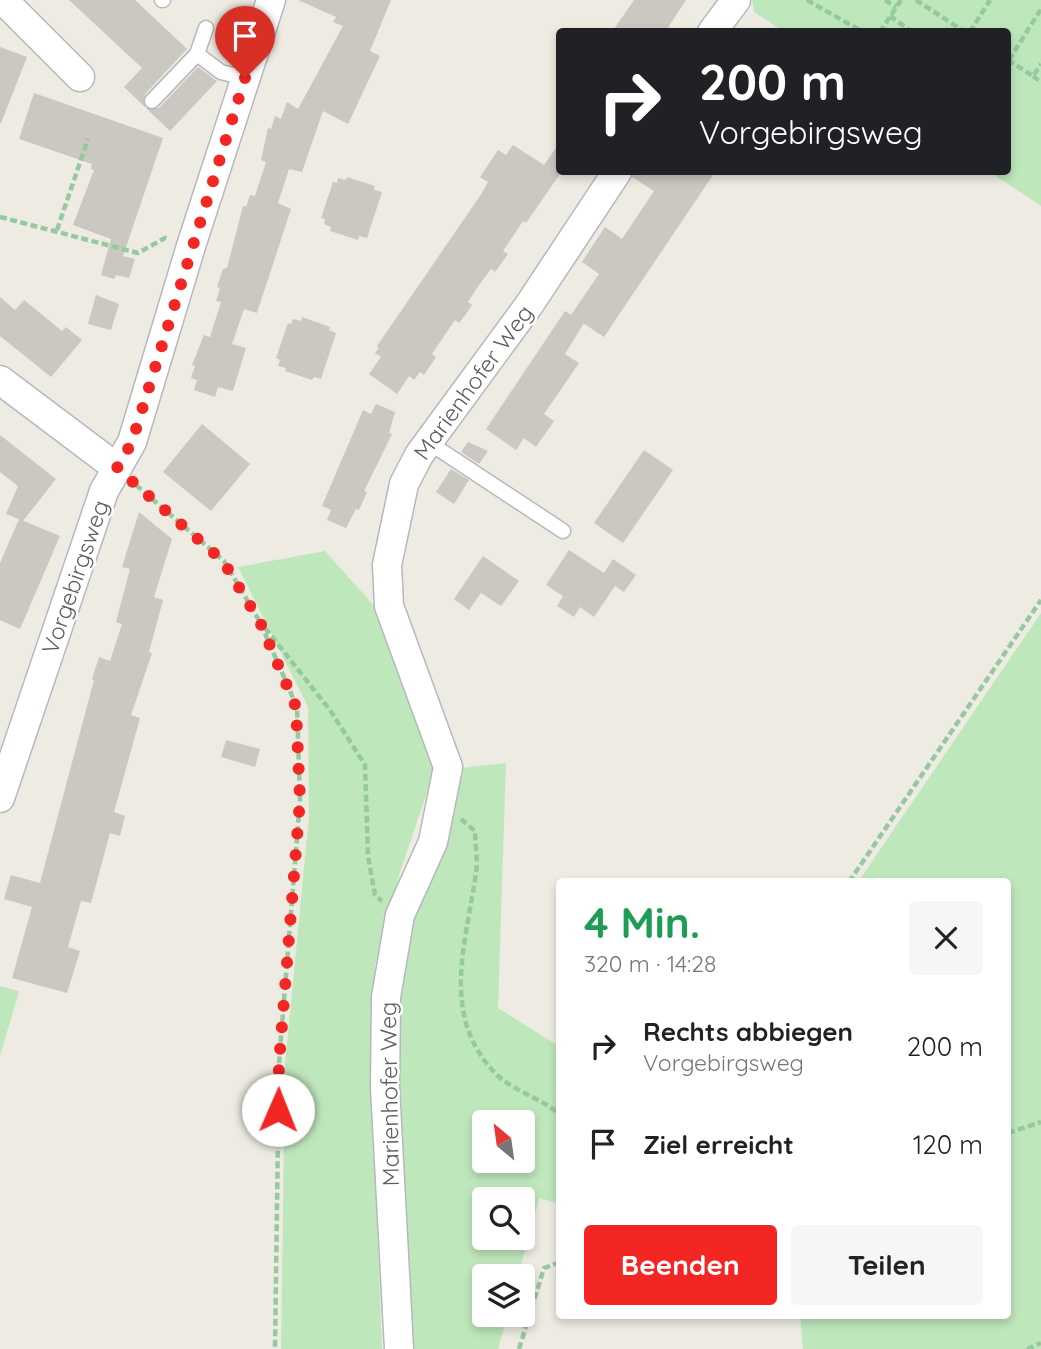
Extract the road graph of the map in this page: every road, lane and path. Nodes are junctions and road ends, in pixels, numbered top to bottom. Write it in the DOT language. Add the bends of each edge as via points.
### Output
graph roads {
  1 [pos="3,0"];
  2 [pos="271,0"];
  3 [pos="736,0"];
  4 [pos="807,0"];
  5 [pos="885,0"];
  6 [pos="901,0"];
  7 [pos="916,0"];
  8 [pos="930,0"];
  9 [pos="990,0"];
  10 [pos="926,6"];
  11 [pos="896,7"];
  12 [pos="1041,9"];
  13 [pos="890,16"];
  14 [pos="206,28"];
  15 [pos="715,28"];
  16 [pos="856,28"];
  17 [pos="882,28"];
  18 [pos="906,28"];
  19 [pos="959,28"];
  20 [pos="972,28"];
  21 [pos="197,54"];
  22 [pos="1011,57"];
  23 [pos="1011,61"];
  24 [pos="1041,64"];
  25 [pos="1034,76"];
  26 [pos="80,77"];
  27 [pos="245,78"];
  28 [pos="1041,82"];
  29 [pos="152,101"];
  30 [pos="88,139"];
  31 [pos="615,175"];
  32 [pos="0,217"];
  33 [pos="57,230"];
  34 [pos="191,246"];
  35 [pos="0,380"];
  36 [pos="428,442"];
  37 [pos="117,468"];
  38 [pos="563,531"];
  39 [pos="1041,600"];
  40 [pos="260,622"];
  41 [pos="0,798"];
  42 [pos="443,802"];
  43 [pos="852,878"];
  44 [pos="400,915"];
  45 [pos="556,1111"];
  46 [pos="1041,1122"];
  47 [pos="1011,1132"];
  48 [pos="556,1264"];
  49 [pos="1041,1343"];
  50 [pos="275,1349"];
  51 [pos="399,1349"];
  52 [pos="519,1349"];
  53 [pos="1027,1349"];
  1 -- 26 [label="street"];
  2 -- 27 [label="street, Vorgebirgsweg"];
  3 -- 15 [label="street"];
  4 -- 16 [label="path"];
  5 -- 11 [label="path"];
  6 -- 11 [label="path"];
  7 -- 10 [label="path"];
  8 -- 10 [label="path"];
  9 -- 20 [label="path"];
  10 -- 19 [label="path"];
  11 -- 13 [label="path"];
  12 -- 22 [label="path"];
  13 -- 17 [label="path"];
  13 -- 18 [label="path"];
  14 -- 21 [label="lane"];
  21 -- 27 [label="lane" via="221,72"];
  21 -- 29 [label="lane"];
  23 -- 25 [label="path"];
  24 -- 25 [label="path"];
  25 -- 28 [label="path"];
  27 -- 34 [label="street, Vorgebirgsweg"];
  30 -- 33 [label="path"];
  31 -- 36 [label="street, Marienhofer Weg" via="529,305"];
  32 -- 33 [label="path"];
  33 -- 34 [label="path" via="138,253 165,238"];
  34 -- 37 [label="street, Vorgebirgsweg" via="132,442"];
  35 -- 37 [label="street"];
  36 -- 38 [label="lane"];
  36 -- 42 [label="street, Marienhofer Weg" via="404,484 387,579 389,606 448,767"];
  37 -- 40 [label="path" via="223,561"];
  37 -- 41 [label="street, Vorgebirgsweg" via="104,491"];
  39 -- 43 [label="path"];
  40 -- 44 [label="path" via="330,710 365,765 368,856 375,895"];
  40 -- 50 [label="path" via="296,707 300,800 279,1063"];
  42 -- 44 [label="street, Marienhofer Weg" via="433,842"];
  42 -- 45 [label="path" via="475,831 477,871 465,924 459,986 471,1039 498,1076"];
  44 -- 51 [label="street, Marienhofer Weg" via="386,997 385,1087"];
  46 -- 47 [label="path"];
  48 -- 52 [label="path" via="544,1268"];
  49 -- 53 [label="path"];
}
